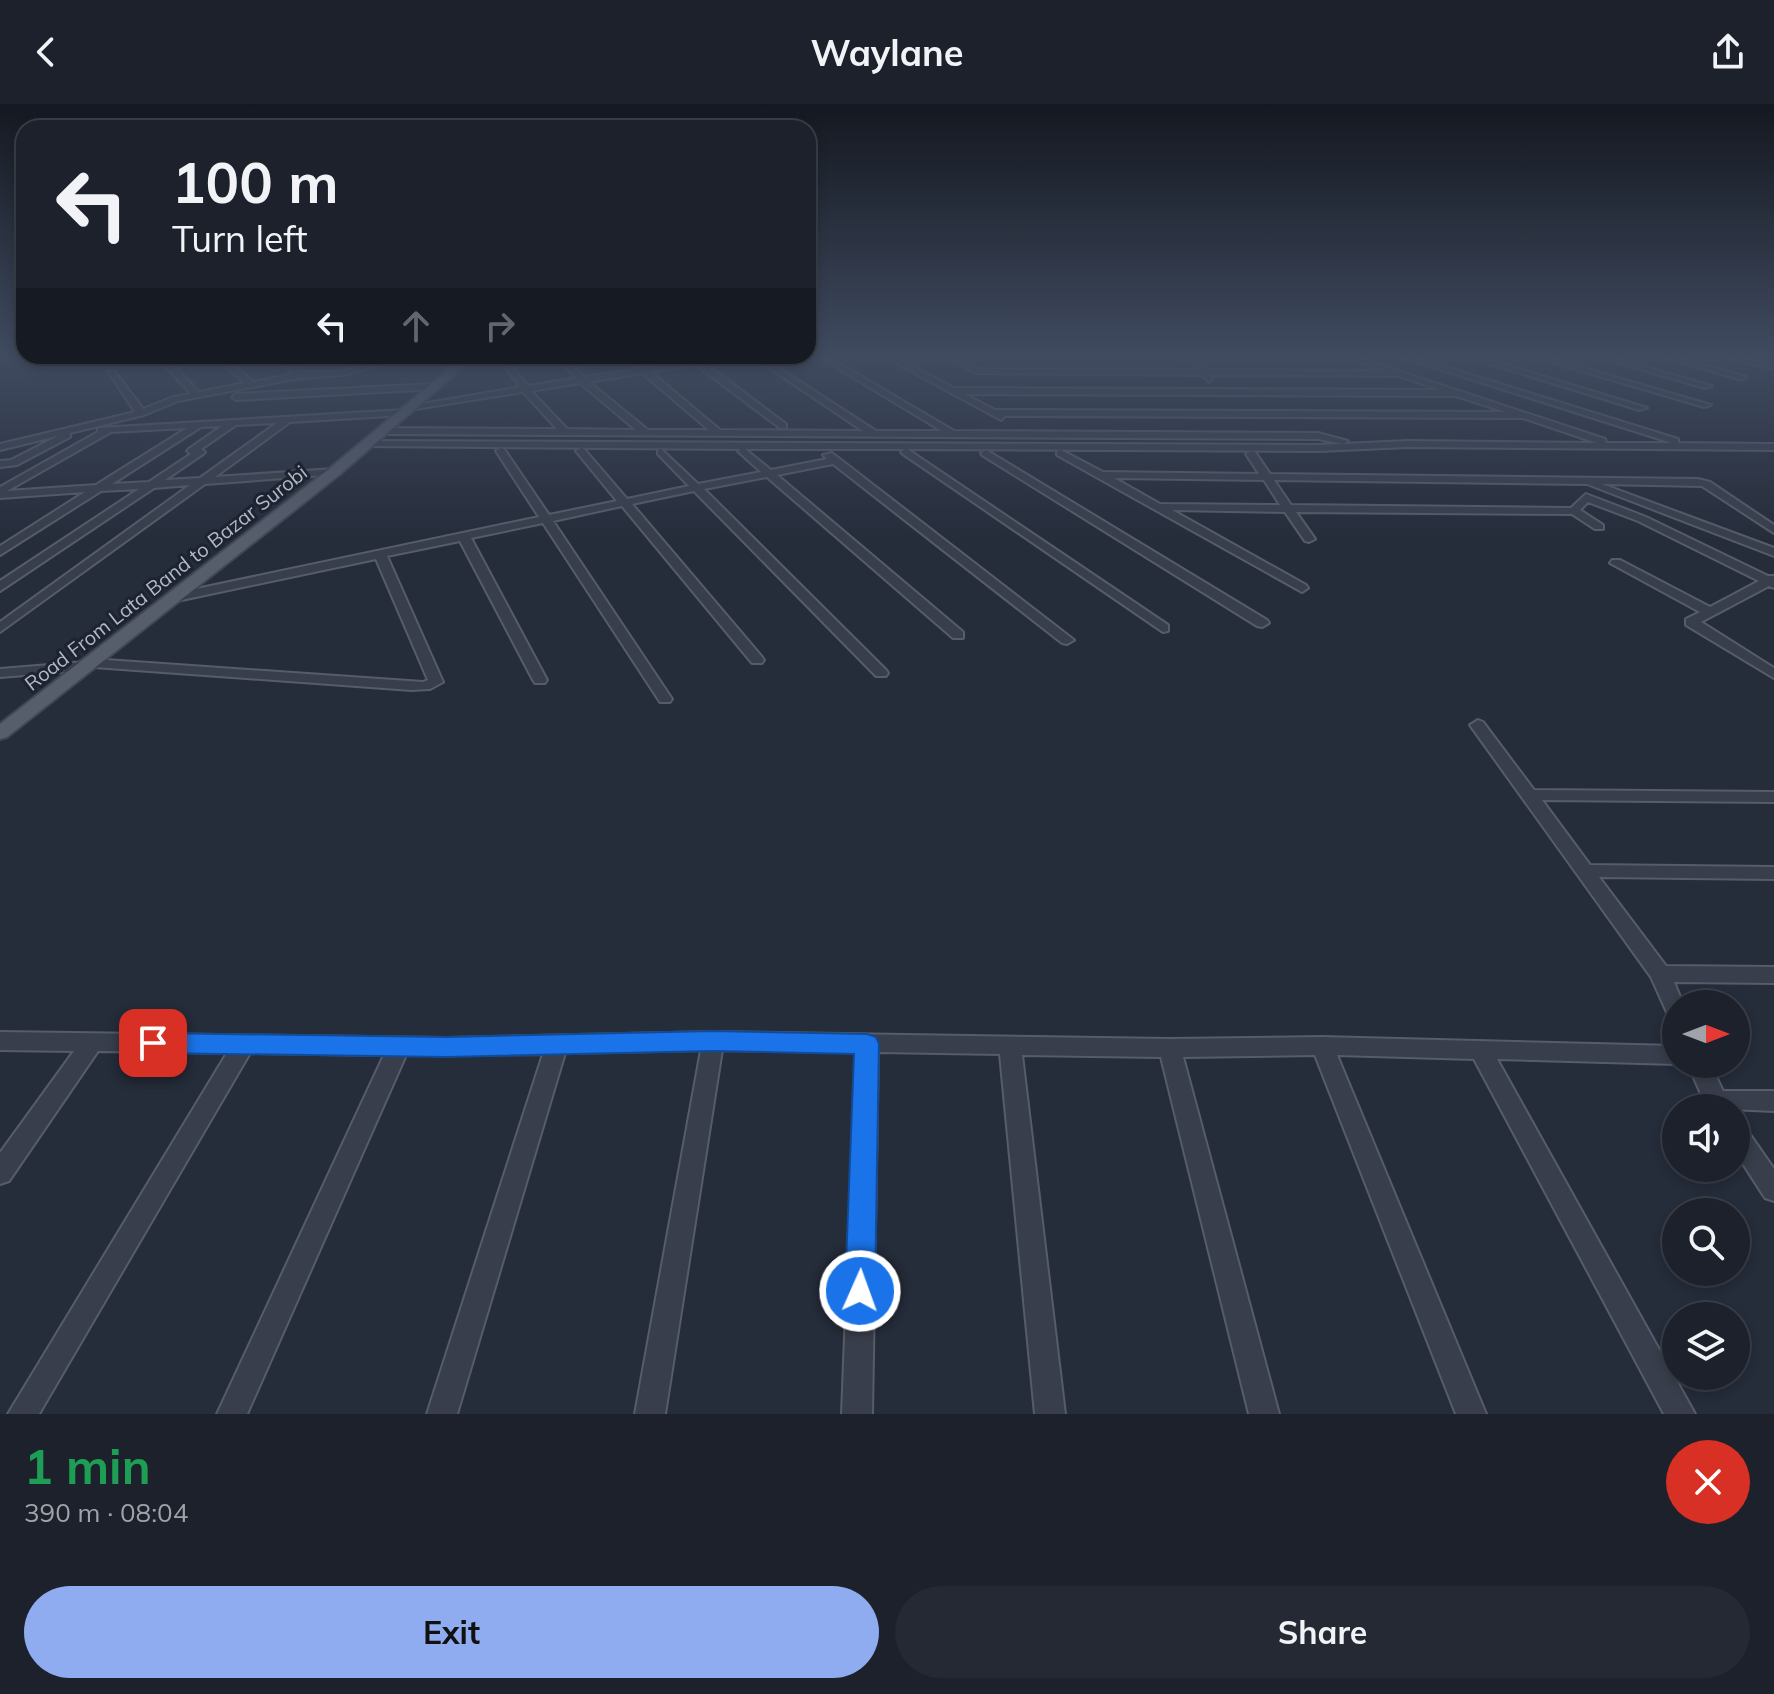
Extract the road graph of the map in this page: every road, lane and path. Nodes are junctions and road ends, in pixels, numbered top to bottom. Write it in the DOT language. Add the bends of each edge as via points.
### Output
graph roads {
  1 [pos="120,418"];
  2 [pos="299,418"];
  3 [pos="397,418"];
  4 [pos="552,418"];
  5 [pos="628,418"];
  6 [pos="701,418"];
  7 [pos="773,418"];
  8 [pos="850,418"];
  9 [pos="926,418"];
  10 [pos="1003,418"];
  11 [pos="1237,418"];
  12 [pos="1532,418"];
  13 [pos="1603,418"];
  14 [pos="288,419"];
  15 [pos="233,422"];
  16 [pos="200,424"];
  17 [pos="783,426"];
  18 [pos="108,430"];
  19 [pos="564,431"];
  20 [pos="644,431"];
  21 [pos="716,431"];
  22 [pos="873,433"];
  23 [pos="951,433"];
  24 [pos="1031,433"];
  25 [pos="1250,435"];
  26 [pos="371,440"];
  27 [pos="1357,444"];
  28 [pos="1616,446"];
  29 [pos="0,447"];
  30 [pos="1696,447"];
  31 [pos="1774,447"];
  32 [pos="501,451"];
  33 [pos="581,451"];
  34 [pos="743,451"];
  35 [pos="661,452"];
  36 [pos="906,452"];
  37 [pos="986,453"];
  38 [pos="1061,453"];
  39 [pos="1251,454"];
  40 [pos="829,457"];
  41 [pos="0,464"];
  42 [pos="334,472"];
  43 [pos="767,474"];
  44 [pos="1104,475"];
  45 [pos="1266,476"];
  46 [pos="1581,480"];
  47 [pos="203,481"];
  48 [pos="152,484"];
  49 [pos="697,487"];
  50 [pos="99,488"];
  51 [pos="0,493"];
  52 [pos="624,502"];
  53 [pos="1159,507"];
  54 [pos="1286,507"];
  55 [pos="1574,511"];
  56 [pos="547,520"];
  57 [pos="1599,527"];
  58 [pos="1774,530"];
  59 [pos="464,537"];
  60 [pos="1309,539"];
  61 [pos="0,551"];
  62 [pos="1774,552"];
  63 [pos="380,555"];
  64 [pos="1616,563"];
  65 [pos="1772,582"];
  66 [pos="0,587"];
  67 [pos="1302,588"];
  68 [pos="177,597"];
  69 [pos="1710,612"];
  70 [pos="1262,623"];
  71 [pos="0,628"];
  72 [pos="1163,628"];
  73 [pos="958,635"];
  74 [pos="1067,640"];
  75 [pos="757,660"];
  76 [pos="90,664"];
  77 [pos="0,673"];
  78 [pos="881,673"];
  79 [pos="1774,674"];
  80 [pos="540,680"];
  81 [pos="665,699"];
  82 [pos="1478,725"];
  83 [pos="0,733"];
  84 [pos="1529,795"];
  85 [pos="1774,797"];
  86 [pos="1586,871"];
  87 [pos="1774,873"];
  88 [pos="1660,974"];
  89 [pos="1774,975"];
  90 [pos="1667,990"];
  91 [pos="0,1041"];
  92 [pos="713,1041"];
  93 [pos="92,1043"];
  94 [pos="245,1043"];
  95 [pos="557,1044"];
  96 [pos="867,1044"];
  97 [pos="399,1046"];
  98 [pos="1010,1046"];
  99 [pos="1322,1046"];
  100 [pos="1170,1048"];
  101 [pos="1480,1049"];
  102 [pos="1662,1055"];
  103 [pos="1774,1101"];
  104 [pos="1750,1102"];
  105 [pos="1750,1154"];
  106 [pos="0,1173"];
  107 [pos="1774,1190"];
  108 [pos="23,1414"];
  109 [pos="232,1414"];
  110 [pos="442,1414"];
  111 [pos="650,1414"];
  112 [pos="857,1414"];
  113 [pos="1050,1414"];
  114 [pos="1264,1414"];
  115 [pos="1471,1414"];
  116 [pos="1680,1414"];
  1 -- 29 [label="street"];
  2 -- 14 [label="street"];
  3 -- 26 [label="main road, Road From Lata Band to Bazar Surobi"];
  4 -- 19 [label="street"];
  5 -- 20 [label="street"];
  6 -- 21 [label="street"];
  7 -- 17 [label="street"];
  8 -- 22 [label="street"];
  9 -- 23 [label="street"];
  10 -- 24 [label="street"];
  11 -- 25 [label="street"];
  12 -- 28 [label="street"];
  13 -- 30 [label="street"];
  14 -- 15 [label="street"];
  14 -- 47 [label="street"];
  15 -- 16 [label="street"];
  15 -- 48 [label="street"];
  16 -- 18 [label="street"];
  16 -- 50 [label="street"];
  18 -- 41 [label="street" via="73,432 13,463"];
  18 -- 51 [label="street"];
  19 -- 20 [label="street"];
  19 -- 26 [label="street"];
  20 -- 21 [label="street"];
  21 -- 22 [label="street"];
  22 -- 23 [label="street"];
  23 -- 24 [label="street"];
  24 -- 25 [label="street"];
  25 -- 27 [label="street" via="1318,436"];
  26 -- 27 [label="street" via="1287,448"];
  26 -- 32 [label="street"];
  26 -- 42 [label="main road, Road From Lata Band to Bazar Surobi"];
  27 -- 28 [label="street"];
  27 -- 39 [label="street" via="1333,453"];
  28 -- 30 [label="street"];
  30 -- 31 [label="street"];
  32 -- 33 [label="street"];
  32 -- 56 [label="street"];
  33 -- 35 [label="street"];
  33 -- 52 [label="street"];
  34 -- 35 [label="street"];
  34 -- 40 [label="street"];
  34 -- 43 [label="street"];
  35 -- 49 [label="street"];
  36 -- 37 [label="street"];
  36 -- 40 [label="street"];
  36 -- 72 [label="street"];
  37 -- 38 [label="street"];
  37 -- 70 [label="street"];
  38 -- 39 [label="street"];
  38 -- 44 [label="street"];
  39 -- 45 [label="street"];
  40 -- 43 [label="street"];
  40 -- 74 [label="street"];
  42 -- 47 [label="street"];
  42 -- 68 [label="main road, Road From Lata Band to Bazar Surobi"];
  43 -- 49 [label="street"];
  43 -- 73 [label="street"];
  44 -- 45 [label="street"];
  44 -- 53 [label="street"];
  45 -- 46 [label="street"];
  45 -- 54 [label="street"];
  46 -- 58 [label="street" via="1698,482"];
  46 -- 62 [label="street"];
  47 -- 48 [label="street"];
  47 -- 71 [label="street"];
  48 -- 50 [label="street"];
  48 -- 66 [label="street"];
  49 -- 52 [label="street"];
  49 -- 78 [label="street"];
  50 -- 51 [label="street"];
  50 -- 61 [label="street"];
  52 -- 56 [label="street"];
  52 -- 75 [label="street"];
  53 -- 54 [label="street"];
  53 -- 67 [label="street"];
  54 -- 55 [label="street"];
  54 -- 60 [label="street"];
  55 -- 57 [label="street"];
  55 -- 65 [label="street" via="1583,499 1591,498"];
  56 -- 59 [label="street"];
  56 -- 81 [label="street"];
  59 -- 63 [label="street"];
  59 -- 80 [label="street"];
  63 -- 68 [label="street"];
  63 -- 76 [label="street" via="436,682 411,686"];
  64 -- 69 [label="street"];
  65 -- 69 [label="street"];
  68 -- 76 [label="main road, Road From Lata Band to Bazar Surobi"];
  69 -- 79 [label="street" via="1691,622"];
  76 -- 77 [label="street"];
  76 -- 83 [label="main road, Road From Lata Band to Bazar Surobi"];
  82 -- 84 [label="street"];
  84 -- 85 [label="street"];
  84 -- 86 [label="street"];
  86 -- 87 [label="street"];
  86 -- 88 [label="street"];
  88 -- 89 [label="street"];
  88 -- 90 [label="street"];
  91 -- 93 [label="street"];
  92 -- 95 [label="street"];
  92 -- 96 [label="street"];
  92 -- 111 [label="street"];
  93 -- 94 [label="street"];
  93 -- 106 [label="street"];
  94 -- 97 [label="street"];
  94 -- 108 [label="street"];
  95 -- 97 [label="street"];
  95 -- 110 [label="street"];
  96 -- 98 [label="street"];
  96 -- 112 [label="street"];
  97 -- 109 [label="street"];
  98 -- 100 [label="street"];
  98 -- 113 [label="street"];
  99 -- 100 [label="street"];
  99 -- 101 [label="street"];
  99 -- 115 [label="street"];
  100 -- 114 [label="street"];
  101 -- 102 [label="street"];
  101 -- 116 [label="street"];
  103 -- 104 [label="street"];
  105 -- 107 [label="street"];
}
